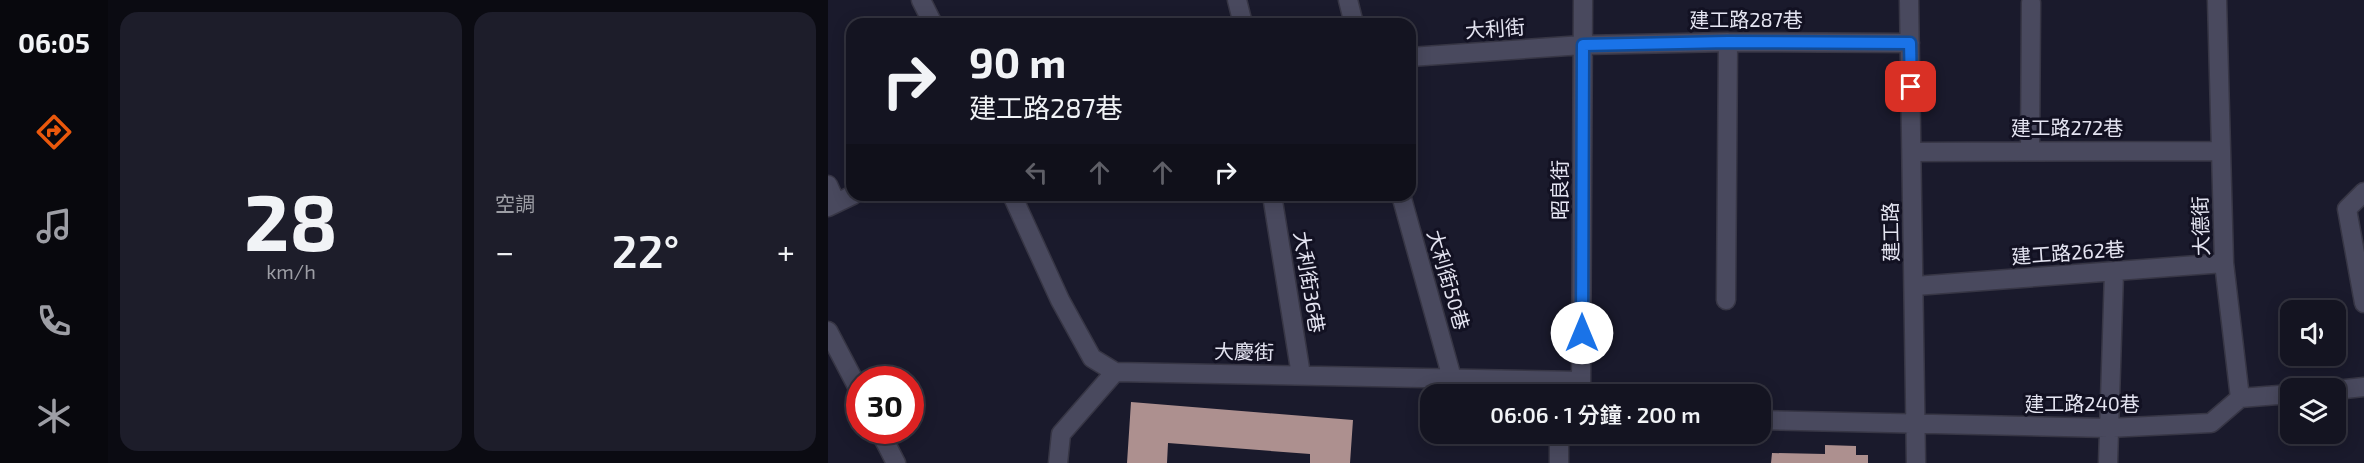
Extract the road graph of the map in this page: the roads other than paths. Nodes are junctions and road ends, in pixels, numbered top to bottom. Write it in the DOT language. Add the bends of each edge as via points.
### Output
graph roads {
  1 [pos="921,0"];
  2 [pos="1238,0"];
  3 [pos="1348,0"];
  4 [pos="1583,0"];
  5 [pos="1909,0"];
  6 [pos="2217,0"];
  7 [pos="2031,3"];
  8 [pos="930,18"];
  9 [pos="1242,18"];
  10 [pos="1352,18"];
  11 [pos="1728,42"];
  12 [pos="1910,43"];
  13 [pos="1583,45"];
  14 [pos="1416,57"];
  15 [pos="2030,150"];
  16 [pos="2221,151"];
  17 [pos="1912,152"];
  18 [pos="828,185"];
  19 [pos="2364,192"];
  20 [pos="846,198"];
  21 [pos="1015,201"];
  22 [pos="1273,201"];
  23 [pos="1403,201"];
  24 [pos="832,205"];
  25 [pos="2224,264"];
  26 [pos="2114,272"];
  27 [pos="1915,286"];
  28 [pos="1726,300"];
  29 [pos="2364,303"];
  30 [pos="828,331"];
  31 [pos="846,366"];
  32 [pos="1115,372"];
  33 [pos="1301,375"];
  34 [pos="1452,378"];
  35 [pos="1523,384"];
  36 [pos="1581,384"];
  37 [pos="2364,387"];
  38 [pos="2346,389"];
  39 [pos="2280,395"];
  40 [pos="2240,398"];
  41 [pos="1771,420"];
  42 [pos="1916,425"];
  43 [pos="2108,428"];
  44 [pos="886,444"];
  45 [pos="1559,444"];
  46 [pos="896,463"];
  47 [pos="1058,463"];
  48 [pos="1559,463"];
  49 [pos="1916,463"];
  50 [pos="2108,463"];
  1 -- 8 [label="street"];
  2 -- 9 [label="street"];
  3 -- 10 [label="street"];
  4 -- 13 [label="street, 昭良街"];
  5 -- 12 [label="street, 建工路"];
  6 -- 16 [label="street, 大德街"];
  7 -- 15 [label="street"];
  11 -- 12 [label="street, 建工路287巷"];
  11 -- 13 [label="street, 建工路287巷"];
  11 -- 28 [label="street"];
  12 -- 17 [label="street, 建工路"];
  13 -- 14 [label="street, 大利街"];
  13 -- 36 [label="street, 昭良街"];
  15 -- 16 [label="street, 建工路272巷"];
  15 -- 17 [label="street, 建工路272巷"];
  16 -- 25 [label="street, 大德街"];
  17 -- 27 [label="street, 建工路"];
  18 -- 24 [label="street"];
  19 -- 29 [label="street" via="2347,209"];
  20 -- 24 [label="street"];
  21 -- 32 [label="street" via="1060,300 1092,358"];
  22 -- 33 [label="street, 大利街36巷"];
  23 -- 34 [label="street, 大利街50巷"];
  25 -- 26 [label="street, 建工路262巷"];
  25 -- 40 [label="street, 大德街"];
  26 -- 27 [label="street, 建工路262巷"];
  26 -- 43 [label="street"];
  27 -- 42 [label="street, 建工路"];
  30 -- 31 [label="street"];
  32 -- 33 [label="street, 大慶街"];
  32 -- 47 [label="street" via="1060,434"];
  33 -- 34 [label="street, 大慶街"];
  34 -- 35 [label="street, 大慶街"];
  37 -- 38 [label="street"];
  39 -- 40 [label="street"];
  40 -- 43 [label="street, 建工路240巷" via="2211,423"];
  41 -- 42 [label="street, 建工路240巷"];
  42 -- 43 [label="street, 建工路240巷"];
  42 -- 49 [label="street, 建工路"];
  43 -- 50 [label="street"];
  44 -- 46 [label="street"];
  45 -- 48 [label="street"];
}
